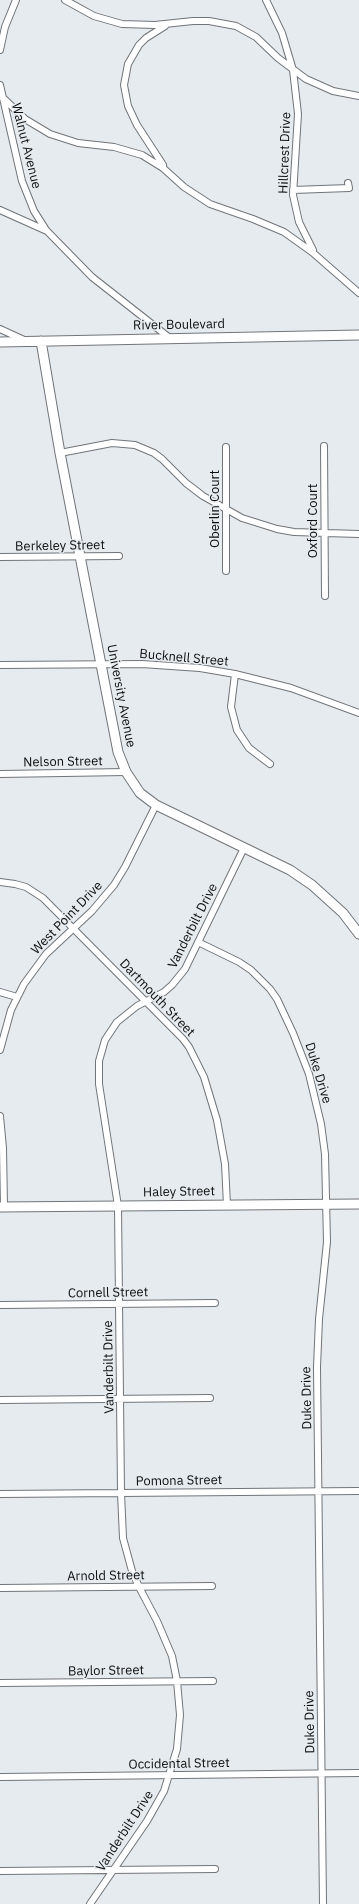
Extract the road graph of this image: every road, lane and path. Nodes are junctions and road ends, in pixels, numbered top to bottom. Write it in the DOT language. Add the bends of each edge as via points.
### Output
graph roads {
  1 [pos="16,0"];
  2 [pos="65,0"];
  3 [pos="266,0"];
  4 [pos="178,22"];
  5 [pos="0,50"];
  6 [pos="293,70"];
  7 [pos="0,84"];
  8 [pos="359,96"];
  9 [pos="1,97"];
  10 [pos="172,176"];
  11 [pos="348,183"];
  12 [pos="293,190"];
  13 [pos="0,210"];
  14 [pos="47,231"];
  15 [pos="320,258"];
  16 [pos="359,293"];
  17 [pos="0,329"];
  18 [pos="359,335"];
  19 [pos="171,339"];
  20 [pos="26,341"];
  21 [pos="41,341"];
  22 [pos="0,342"];
  23 [pos="324,446"];
  24 [pos="226,447"];
  25 [pos="60,453"];
  26 [pos="226,510"];
  27 [pos="324,534"];
  28 [pos="359,534"];
  29 [pos="80,556"];
  30 [pos="119,556"];
  31 [pos="0,558"];
  32 [pos="226,571"];
  33 [pos="325,596"];
  34 [pos="101,664"];
  35 [pos="0,665"];
  36 [pos="235,674"];
  37 [pos="359,714"];
  38 [pos="270,764"];
  39 [pos="126,772"];
  40 [pos="0,774"];
  41 [pos="156,805"];
  42 [pos="244,848"];
  43 [pos="0,882"];
  44 [pos="73,928"];
  45 [pos="359,934"];
  46 [pos="198,942"];
  47 [pos="0,992"];
  48 [pos="17,997"];
  49 [pos="147,1002"];
  50 [pos="0,1050"];
  51 [pos="0,1116"];
  52 [pos="327,1204"];
  53 [pos="359,1204"];
  54 [pos="227,1205"];
  55 [pos="118,1206"];
  56 [pos="2,1207"];
  57 [pos="215,1303"];
  58 [pos="119,1304"];
  59 [pos="0,1305"];
  60 [pos="120,1398"];
  61 [pos="210,1398"];
  62 [pos="0,1400"];
  63 [pos="319,1491"];
  64 [pos="359,1491"];
  65 [pos="121,1493"];
  66 [pos="0,1494"];
  67 [pos="212,1586"];
  68 [pos="139,1587"];
  69 [pos="0,1588"];
  70 [pos="178,1681"];
  71 [pos="213,1681"];
  72 [pos="0,1683"];
  73 [pos="322,1774"];
  74 [pos="359,1774"];
  75 [pos="170,1775"];
  76 [pos="0,1777"];
  77 [pos="215,1869"];
  78 [pos="114,1870"];
  79 [pos="0,1871"];
  80 [pos="90,1904"];
  81 [pos="323,1904"];
  1 -- 5 [label="street" via="5,27"];
  2 -- 4 [label="street" via="94,16 122,24"];
  3 -- 6 [label="street, Hillcrest Drive" via="282,33"];
  4 -- 6 [label="street" via="209,21 236,26 256,37"];
  4 -- 10 [label="street" via="157,30 139,45 128,64 124,85 128,106 137,126"];
  6 -- 8 [label="street" via="320,86"];
  6 -- 12 [label="street, Hillcrest Drive" via="298,114"];
  7 -- 9 [label="street, Walnut Avenue"];
  9 -- 10 [label="street" via="25,119 50,134 78,143 128,150 155,162"];
  9 -- 14 [label="street, Walnut Avenue" via="22,182 34,211"];
  10 -- 15 [label="street" via="190,192 210,204 270,225 297,240"];
  11 -- 12 [label="street" via="348,188"];
  12 -- 15 [label="street, Hillcrest Drive" via="299,222"];
  13 -- 14 [label="street"];
  14 -- 19 [label="street" via="92,277"];
  15 -- 16 [label="street"];
  17 -- 20 [label="street"];
  18 -- 19 [label="street, River Boulevard"];
  19 -- 21 [label="street, River Boulevard"];
  20 -- 21 [label="street, River Boulevard"];
  20 -- 22 [label="street, River Boulevard"];
  21 -- 25 [label="street, University Avenue"];
  23 -- 27 [label="street, Oxford Court"];
  24 -- 26 [label="street, Oberlin Court"];
  25 -- 26 [label="street" via="112,443 140,446 162,459 203,496"];
  25 -- 29 [label="street, University Avenue"];
  26 -- 27 [label="street" via="276,529"];
  26 -- 32 [label="street, Oberlin Court"];
  27 -- 28 [label="street"];
  27 -- 33 [label="street, Oxford Court"];
  29 -- 30 [label="street, Berkeley Street"];
  29 -- 31 [label="street, Berkeley Street"];
  29 -- 34 [label="street, University Avenue"];
  34 -- 35 [label="street, Bucknell Street"];
  34 -- 36 [label="street, Bucknell Street" via="171,665"];
  34 -- 39 [label="street, University Avenue" via="118,752"];
  36 -- 37 [label="street, Bucknell Street" via="298,690"];
  36 -- 38 [label="street" via="231,706 237,730 249,748"];
  39 -- 40 [label="street, Nelson Street"];
  39 -- 41 [label="street, University Avenue" via="140,793"];
  41 -- 42 [label="street, University Avenue"];
  41 -- 44 [label="street, West Point Drive" via="114,885 92,911"];
  42 -- 45 [label="street, University Avenue" via="290,870 312,884 343,913"];
  42 -- 46 [label="street, Vanderbilt Drive"];
  43 -- 44 [label="street, Dartmouth Street" via="15,884 35,892"];
  44 -- 48 [label="street, West Point Drive" via="33,970"];
  44 -- 49 [label="street, Dartmouth Street"];
  46 -- 49 [label="street, Vanderbilt Drive" via="179,977 164,992"];
  46 -- 52 [label="street, Duke Drive" via="251,970 270,988 284,1013 302,1053 316,1103 325,1154"];
  47 -- 48 [label="street"];
  48 -- 50 [label="street, West Point Drive" via="4,1029"];
  49 -- 54 [label="street, Dartmouth Street" via="183,1038 204,1077 222,1142"];
  49 -- 55 [label="street, Vanderbilt Drive" via="117,1022 105,1040 99,1061 99,1084"];
  51 -- 56 [label="street" via="3,1148"];
  52 -- 53 [label="street, Haley Street"];
  52 -- 54 [label="street, Haley Street"];
  52 -- 63 [label="street, Duke Drive" via="326,1265 318,1349"];
  54 -- 55 [label="street, Haley Street"];
  55 -- 56 [label="street, Haley Street"];
  55 -- 58 [label="street, Vanderbilt Drive"];
  57 -- 58 [label="street, Cornell Street"];
  58 -- 59 [label="street, Cornell Street"];
  58 -- 60 [label="street, Vanderbilt Drive"];
  60 -- 61 [label="street"];
  60 -- 62 [label="street"];
  60 -- 65 [label="street, Vanderbilt Drive"];
  63 -- 64 [label="street, Pomona Street"];
  63 -- 65 [label="street, Pomona Street"];
  63 -- 73 [label="street, Duke Drive"];
  65 -- 66 [label="street, Pomona Street"];
  65 -- 68 [label="street, Vanderbilt Drive" via="123,1538"];
  67 -- 68 [label="street, Arnold Street"];
  68 -- 69 [label="street, Arnold Street"];
  68 -- 70 [label="street, Vanderbilt Drive" via="166,1640"];
  70 -- 71 [label="street, Baylor Street"];
  70 -- 72 [label="street, Baylor Street"];
  70 -- 75 [label="street, Vanderbilt Drive" via="179,1732"];
  73 -- 74 [label="street, Occidental Street"];
  73 -- 75 [label="street, Occidental Street"];
  73 -- 81 [label="street, Duke Drive"];
  75 -- 76 [label="street, Occidental Street"];
  75 -- 78 [label="street, Vanderbilt Drive" via="156,1807"];
  77 -- 78 [label="street"];
  78 -- 79 [label="street"];
  78 -- 80 [label="street, Vanderbilt Drive"];
}
